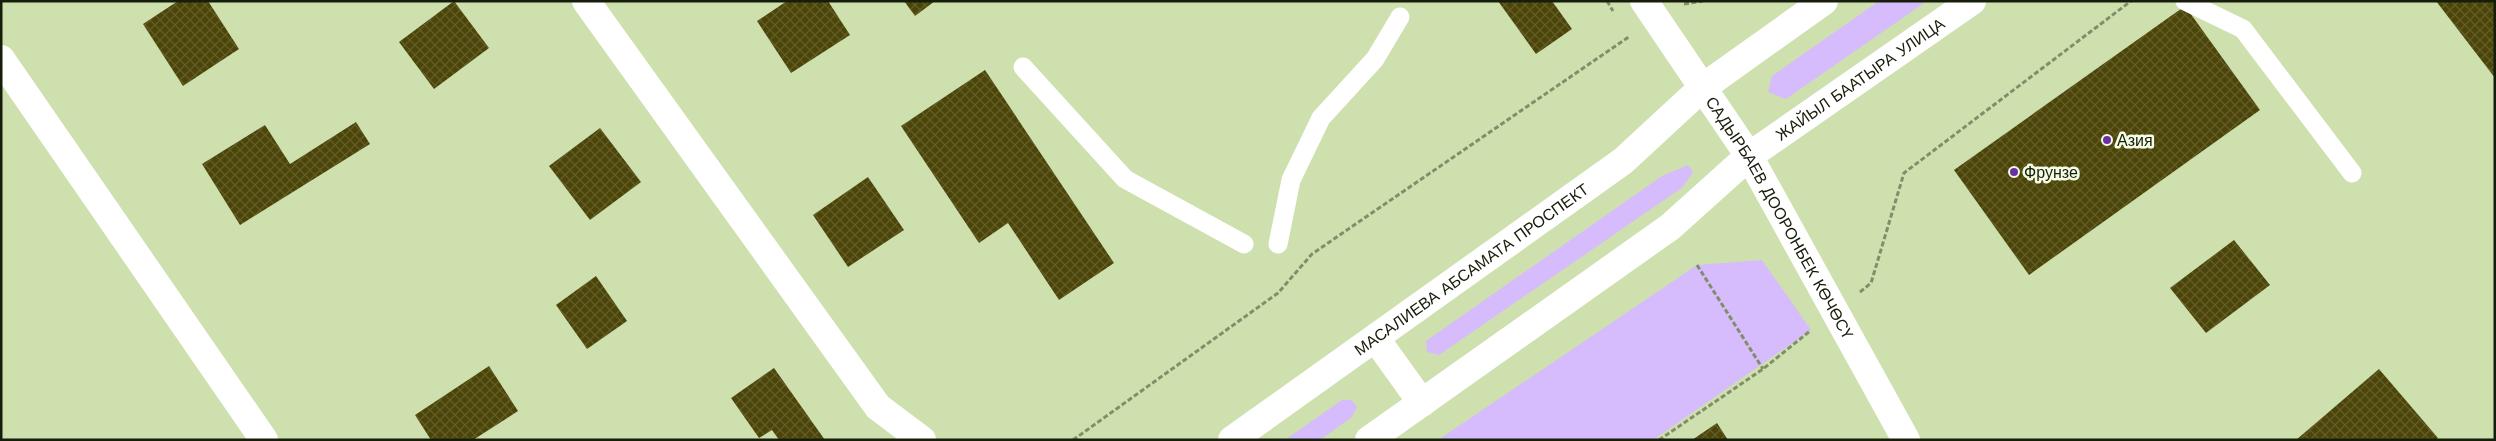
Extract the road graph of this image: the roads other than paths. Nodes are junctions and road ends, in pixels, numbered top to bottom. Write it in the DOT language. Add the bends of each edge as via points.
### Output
graph roads {
  1 [pos="586,1"];
  2 [pos="1644,1"];
  3 [pos="1824,1"];
  4 [pos="1972,1"];
  5 [pos="2185,1"];
  6 [pos="1400,17"];
  7 [pos="1,59"];
  8 [pos="1023,67"];
  9 [pos="1702,88"];
  10 [pos="1749,156"];
  11 [pos="2352,173"];
  12 [pos="1244,244"];
  13 [pos="1278,244"];
  14 [pos="1376,339"];
  15 [pos="1422,402"];
  16 [pos="264,440"];
  17 [pos="922,440"];
  18 [pos="1232,440"];
  19 [pos="1369,440"];
  20 [pos="1906,440"];
  1 -- 17 [label="main road" via="878,407"];
  2 -- 9 [label="main road, САДЫРБАЕВ ДООРОНБЕК КӨЧӨСҮ"];
  3 -- 9 [label="main road"];
  4 -- 10 [label="main road, ЖАЙЫЛ БААТЫРА УЛИЦА"];
  5 -- 11 [label="lane" via="2243,29"];
  6 -- 13 [label="lane" via="1375,59 1321,118 1291,180"];
  7 -- 16 [label="main road"];
  8 -- 12 [label="lane" via="1125,179"];
  9 -- 10 [label="main road, САДЫРБАЕВ ДООРОНБЕК КӨЧӨСҮ"];
  9 -- 14 [label="main road, МАСАЛИЕВА АБСАМАТА ПРОСПЕКТ" via="1623,161"];
  10 -- 15 [label="main road" via="1670,228"];
  10 -- 20 [label="main road, САДЫРБАЕВ ДООРОНБЕК КӨЧӨСҮ"];
  14 -- 15 [label="main road"];
  14 -- 18 [label="main road, МАСАЛИЕВА АБСАМАТА ПРОСПЕКТ"];
  15 -- 19 [label="main road"];
}
